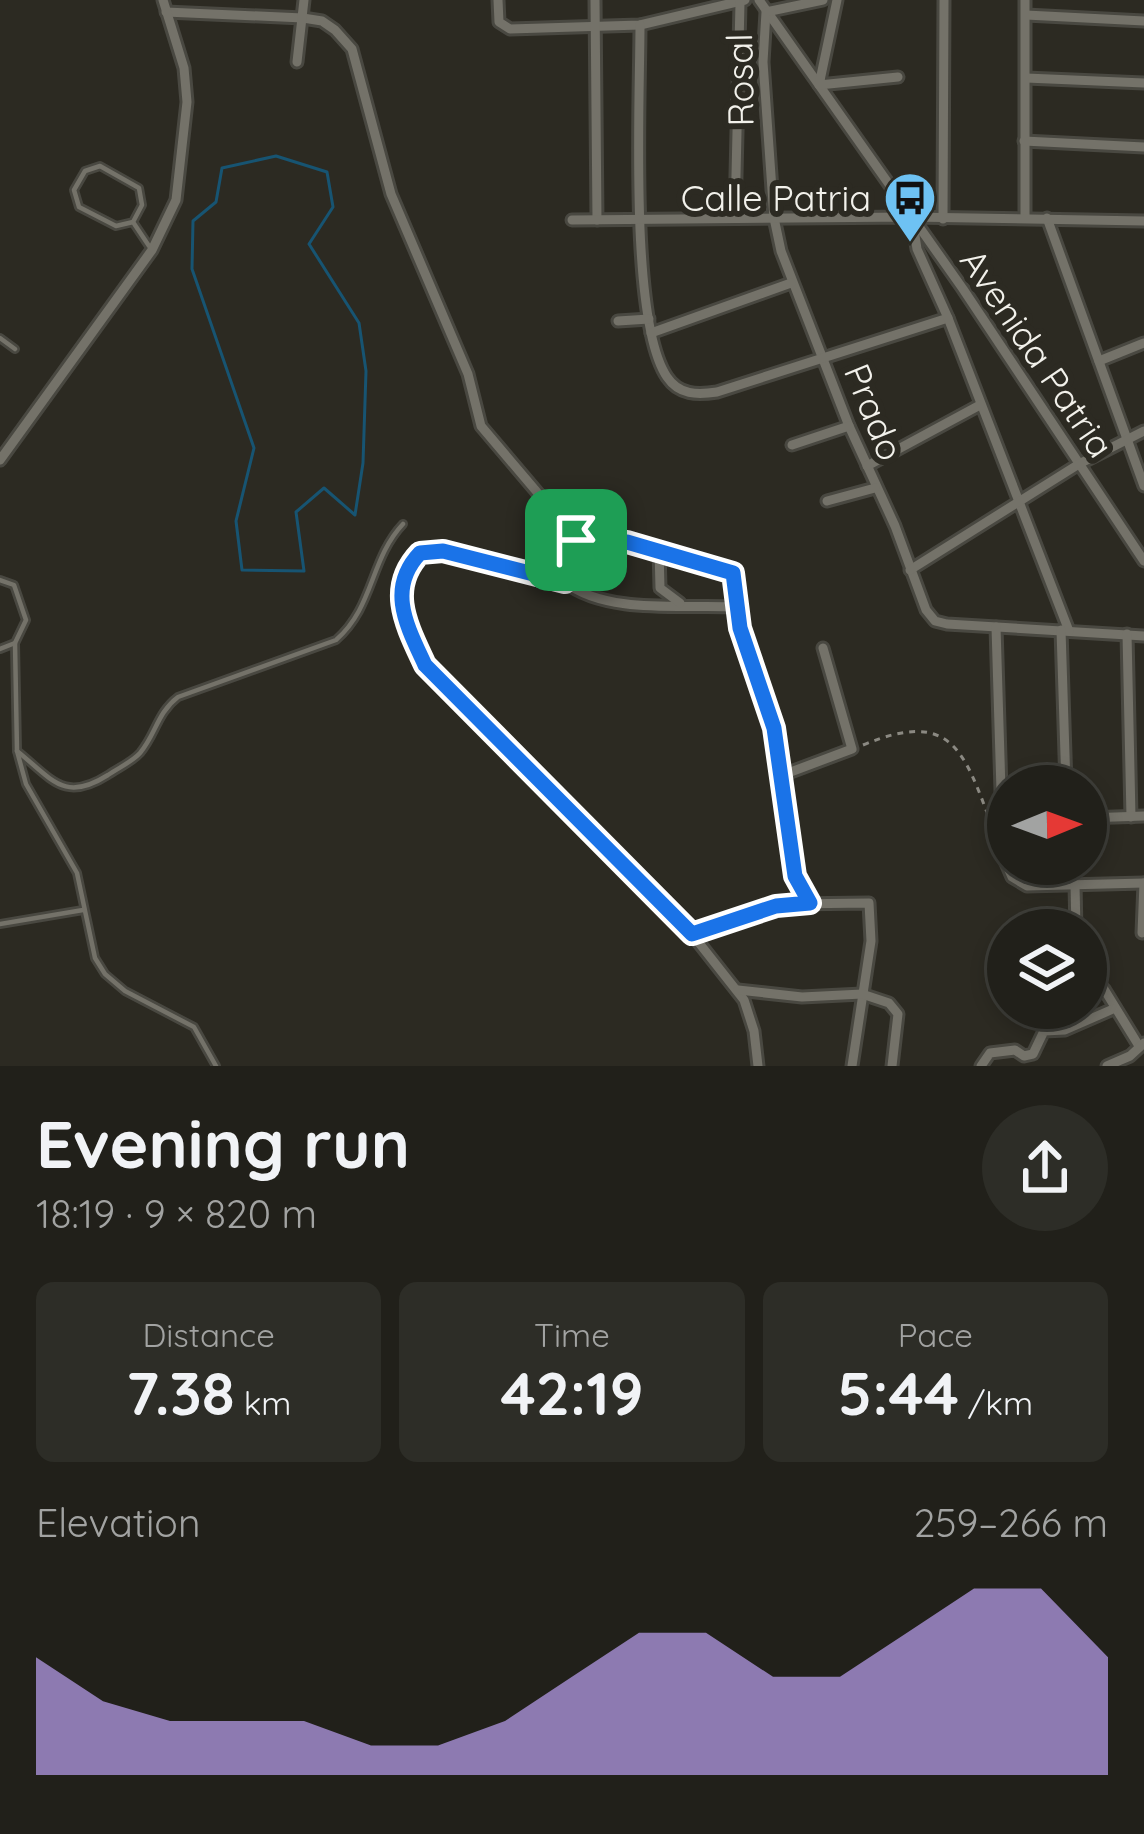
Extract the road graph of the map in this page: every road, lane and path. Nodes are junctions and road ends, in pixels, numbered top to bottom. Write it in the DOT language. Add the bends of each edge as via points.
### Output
graph roads {
  1 [pos="304,0"];
  2 [pos="498,0"];
  3 [pos="595,0"];
  4 [pos="759,0"];
  5 [pos="823,0"];
  6 [pos="837,0"];
  7 [pos="944,0"];
  8 [pos="1025,0"];
  9 [pos="742,2"];
  10 [pos="164,6"];
  11 [pos="766,12"];
  12 [pos="1026,15"];
  13 [pos="303,18"];
  14 [pos="1144,21"];
  15 [pos="640,25"];
  16 [pos="596,28"];
  17 [pos="297,62"];
  18 [pos="898,76"];
  19 [pos="1026,78"];
  20 [pos="1144,83"];
  21 [pos="819,86"];
  22 [pos="1024,141"];
  23 [pos="1144,147"];
  24 [pos="912,217"];
  25 [pos="735,218"];
  26 [pos="774,218"];
  27 [pos="1025,218"];
  28 [pos="1047,218"];
  29 [pos="943,219"];
  30 [pos="572,220"];
  31 [pos="597,220"];
  32 [pos="640,221"];
  33 [pos="1144,221"];
  34 [pos="133,222"];
  35 [pos="152,250"];
  36 [pos="791,283"];
  37 [pos="948,318"];
  38 [pos="649,319"];
  39 [pos="618,321"];
  40 [pos="651,332"];
  41 [pos="0,338"];
  42 [pos="1144,343"];
  43 [pos="15,349"];
  44 [pos="823,358"];
  45 [pos="1099,361"];
  46 [pos="980,405"];
  47 [pos="849,425"];
  48 [pos="1144,431"];
  49 [pos="1127,440"];
  50 [pos="792,445"];
  51 [pos="0,460"];
  52 [pos="1079,464"];
  53 [pos="867,466"];
  54 [pos="1144,486"];
  55 [pos="875,488"];
  56 [pos="827,501"];
  57 [pos="1018,501"];
  58 [pos="403,524"];
  59 [pos="576,540"];
  60 [pos="659,549"];
  61 [pos="1143,558"];
  62 [pos="910,570"];
  63 [pos="0,580"];
  64 [pos="565,582"];
  65 [pos="680,603"];
  66 [pos="737,607"];
  67 [pos="996,626"];
  68 [pos="1065,631"];
  69 [pos="1127,634"];
  70 [pos="1144,636"];
  71 [pos="15,643"];
  72 [pos="823,648"];
  73 [pos="0,649"];
  74 [pos="852,749"];
  75 [pos="17,751"];
  76 [pos="1002,765"];
  77 [pos="1066,765"];
  78 [pos="780,776"];
  79 [pos="987,813"];
  80 [pos="1144,816"];
  81 [pos="1131,817"];
  82 [pos="1107,818"];
  83 [pos="795,876"];
  84 [pos="1144,883"];
  85 [pos="1107,884"];
  86 [pos="1025,885"];
  87 [pos="1075,885"];
  88 [pos="810,903"];
  89 [pos="789,904"];
  90 [pos="1076,909"];
  91 [pos="86,910"];
  92 [pos="0,924"];
  93 [pos="1142,933"];
  94 [pos="692,934"];
  95 [pos="738,990"];
  96 [pos="862,994"];
  97 [pos="1107,996"];
  98 [pos="1113,1009"];
  99 [pos="1142,1045"];
  100 [pos="1130,1061"];
  101 [pos="982,1062"];
  102 [pos="216,1066"];
  103 [pos="758,1066"];
  104 [pos="852,1066"];
  105 [pos="892,1066"];
  106 [pos="1107,1066"];
  1 -- 13 [label="street"];
  2 -- 16 [label="street" via="501,26 510,29"];
  3 -- 16 [label="street"];
  4 -- 11 [label="street, Avenida Patria"];
  5 -- 11 [label="street"];
  6 -- 21 [label="street"];
  7 -- 29 [label="street"];
  8 -- 12 [label="street"];
  9 -- 15 [label="street"];
  9 -- 25 [label="street"];
  10 -- 13 [label="street"];
  10 -- 35 [label="street" via="184,68 185,132 176,200"];
  11 -- 21 [label="street, Avenida Patria"];
  11 -- 26 [label="street, Rosal"];
  12 -- 14 [label="street"];
  12 -- 19 [label="street"];
  13 -- 17 [label="street"];
  13 -- 59 [label="street" via="322,21 352,50 391,194 468,374 481,426"];
  15 -- 16 [label="street"];
  15 -- 32 [label="street"];
  16 -- 31 [label="street"];
  18 -- 21 [label="street"];
  19 -- 20 [label="street"];
  19 -- 22 [label="street"];
  21 -- 24 [label="street, Avenida Patria"];
  22 -- 23 [label="street"];
  22 -- 27 [label="street"];
  24 -- 26 [label="street"];
  24 -- 29 [label="street"];
  24 -- 37 [label="street" via="917,249"];
  24 -- 52 [label="street, Avenida Patria"];
  25 -- 26 [label="street"];
  25 -- 32 [label="street"];
  26 -- 36 [label="street, Prado"];
  27 -- 28 [label="street"];
  27 -- 29 [label="street"];
  28 -- 33 [label="street"];
  28 -- 45 [label="street"];
  30 -- 31 [label="street"];
  31 -- 32 [label="street"];
  32 -- 38 [label="street"];
  34 -- 34 [label="lane" via="139,188 100,166 85,170 74,190 79,207 116,226"];
  34 -- 35 [label="lane"];
  35 -- 51 [label="street"];
  36 -- 40 [label="street"];
  36 -- 44 [label="street, Prado"];
  37 -- 44 [label="street"];
  37 -- 46 [label="street"];
  38 -- 39 [label="street"];
  38 -- 40 [label="street"];
  40 -- 44 [label="street" via="677,388 703,394"];
  41 -- 43 [label="lane"];
  42 -- 45 [label="street"];
  44 -- 47 [label="street, Prado"];
  45 -- 49 [label="street"];
  46 -- 53 [label="street"];
  46 -- 57 [label="street"];
  47 -- 50 [label="street"];
  47 -- 53 [label="street, Prado"];
  48 -- 49 [label="street"];
  49 -- 52 [label="street"];
  49 -- 54 [label="street"];
  52 -- 57 [label="street"];
  52 -- 61 [label="street, Avenida Patria"];
  53 -- 55 [label="street, Prado"];
  55 -- 56 [label="street"];
  55 -- 62 [label="street, Prado"];
  57 -- 62 [label="street"];
  57 -- 68 [label="street"];
  58 -- 75 [label="lane" via="356,623 336,640 178,698 163,708 139,754 90,786 64,788"];
  59 -- 60 [label="path"];
  59 -- 64 [label="street"];
  60 -- 65 [label="street" via="660,588"];
  60 -- 66 [label="street" via="733,573"];
  62 -- 67 [label="street, Prado" via="935,621"];
  63 -- 71 [label="lane" via="21,598 26,620"];
  64 -- 65 [label="street" via="581,596"];
  64 -- 94 [label="street" via="443,551 420,553 400,588 425,665"];
  65 -- 66 [label="street"];
  66 -- 78 [label="street" via="774,728"];
  67 -- 68 [label="street"];
  67 -- 76 [label="street"];
  68 -- 69 [label="street"];
  68 -- 77 [label="street"];
  69 -- 70 [label="street"];
  69 -- 81 [label="street"];
  71 -- 73 [label="lane"];
  71 -- 75 [label="lane"];
  72 -- 74 [label="street"];
  74 -- 78 [label="street"];
  74 -- 79 [label="path" via="898,730 932,731 971,770"];
  75 -- 91 [label="lane"];
  78 -- 83 [label="street"];
  80 -- 81 [label="street"];
  81 -- 82 [label="street"];
  83 -- 88 [label="street"];
  83 -- 89 [label="street"];
  84 -- 85 [label="street"];
  84 -- 93 [label="street"];
  86 -- 87 [label="street"];
  87 -- 90 [label="street"];
  88 -- 89 [label="street"];
  88 -- 96 [label="street" via="869,903"];
  89 -- 94 [label="street"];
  91 -- 92 [label="lane"];
  91 -- 102 [label="lane" via="105,974 194,1027"];
  94 -- 95 [label="street"];
  95 -- 96 [label="street"];
  95 -- 103 [label="street"];
  96 -- 104 [label="street"];
  96 -- 105 [label="street" via="898,1015"];
  97 -- 98 [label="street"];
  98 -- 99 [label="street"];
  98 -- 101 [label="street" via="1044,1031 1033,1054 1015,1050"];
  99 -- 100 [label="street"];
  100 -- 106 [label="street"];
}
